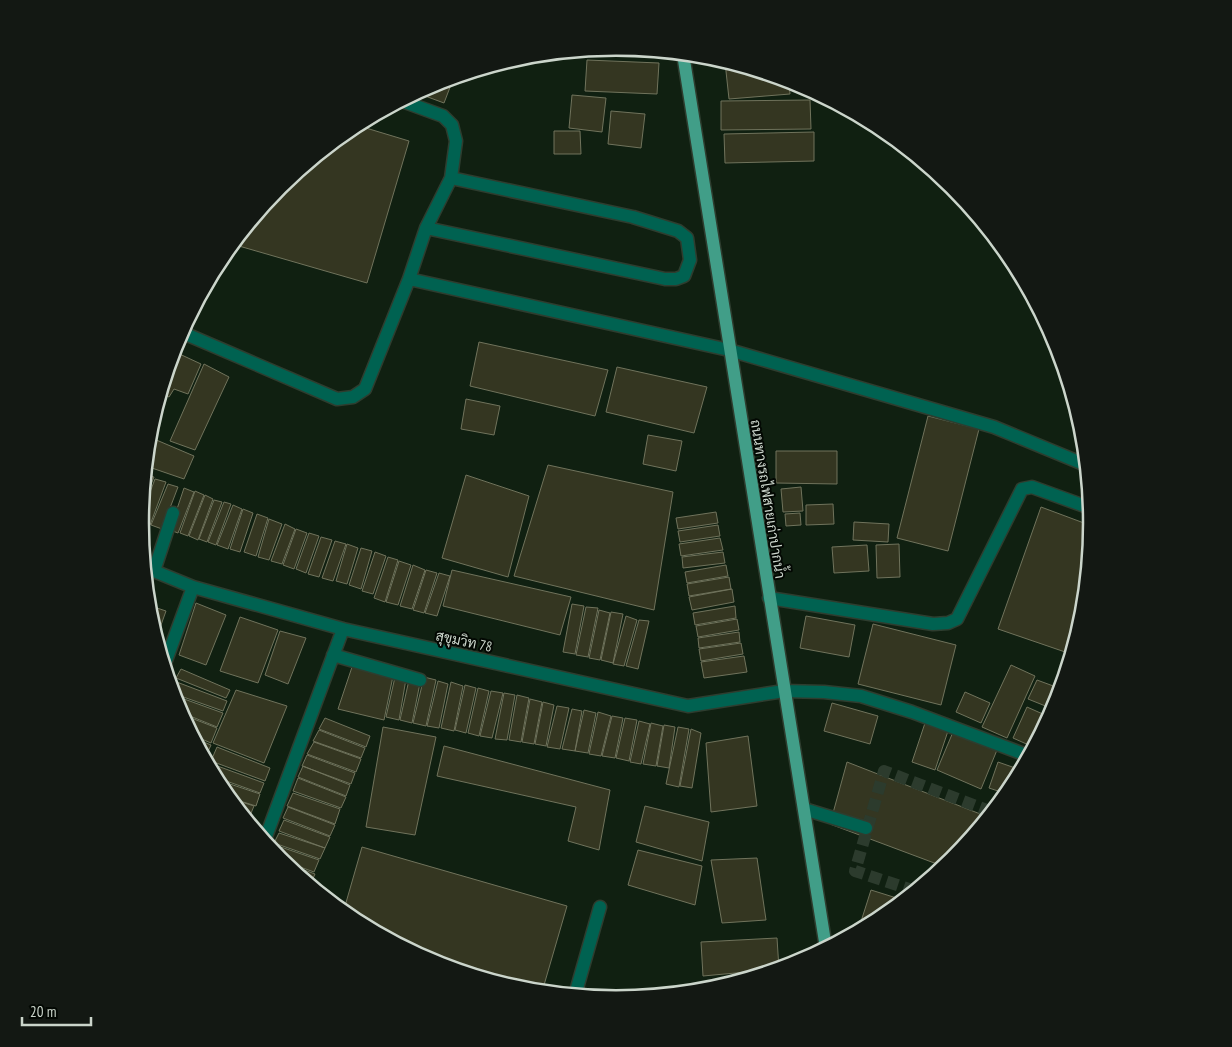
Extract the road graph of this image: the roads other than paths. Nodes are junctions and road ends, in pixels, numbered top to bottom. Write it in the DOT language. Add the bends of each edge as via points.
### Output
graph roads {
  1 [pos="684,61"];
  2 [pos="409,104"];
  3 [pos="451,178"];
  4 [pos="426,228"];
  5 [pos="409,279"];
  6 [pos="189,335"];
  7 [pos="729,350"];
  8 [pos="1079,462"];
  9 [pos="1082,505"];
  10 [pos="173,513"];
  11 [pos="151,564"];
  12 [pos="152,570"];
  13 [pos="193,587"];
  14 [pos="769,598"];
  15 [pos="343,629"];
  16 [pos="168,655"];
  17 [pos="333,655"];
  18 [pos="420,680"];
  19 [pos="784,692"];
  20 [pos="1023,754"];
  21 [pos="804,809"];
  22 [pos="866,828"];
  23 [pos="267,834"];
  24 [pos="600,907"];
  25 [pos="826,941"];
  26 [pos="577,989"];
  1 -- 7 [label="main road, ถนนทางรถไฟสายเก่าปากน้ำ"];
  2 -- 3 [label="street" via="442,116 452,125 456,141"];
  3 -- 4 [label="street"];
  3 -- 4 [label="street" via="633,217 678,231 687,238 690,260 684,276 665,279"];
  4 -- 5 [label="street"];
  5 -- 6 [label="street" via="366,389 353,397 337,399"];
  5 -- 7 [label="street"];
  7 -- 8 [label="street" via="994,427"];
  7 -- 14 [label="main road, ถนนทางรถไฟสายเก่าปากน้ำ"];
  9 -- 14 [label="street" via="1032,487 1022,489 957,619 948,623 933,624"];
  10 -- 11 [label="street"];
  12 -- 13 [label="street, สุขุมวิท 78"];
  13 -- 15 [label="street, สุขุมวิท 78"];
  13 -- 16 [label="street"];
  14 -- 19 [label="main road, ถนนทางรถไฟสายเก่าปากน้ำ"];
  15 -- 17 [label="street"];
  15 -- 19 [label="street, สุขุมวิท 78" via="688,706"];
  17 -- 18 [label="street"];
  17 -- 23 [label="street"];
  19 -- 20 [label="street, สุขุมวิท 78" via="861,696"];
  19 -- 21 [label="main road, ถนนทางรถไฟสายเก่าปากน้ำ"];
  21 -- 22 [label="street"];
  21 -- 25 [label="main road, ถนนทางรถไฟสายเก่าปากน้ำ"];
  24 -- 26 [label="street"];
}
